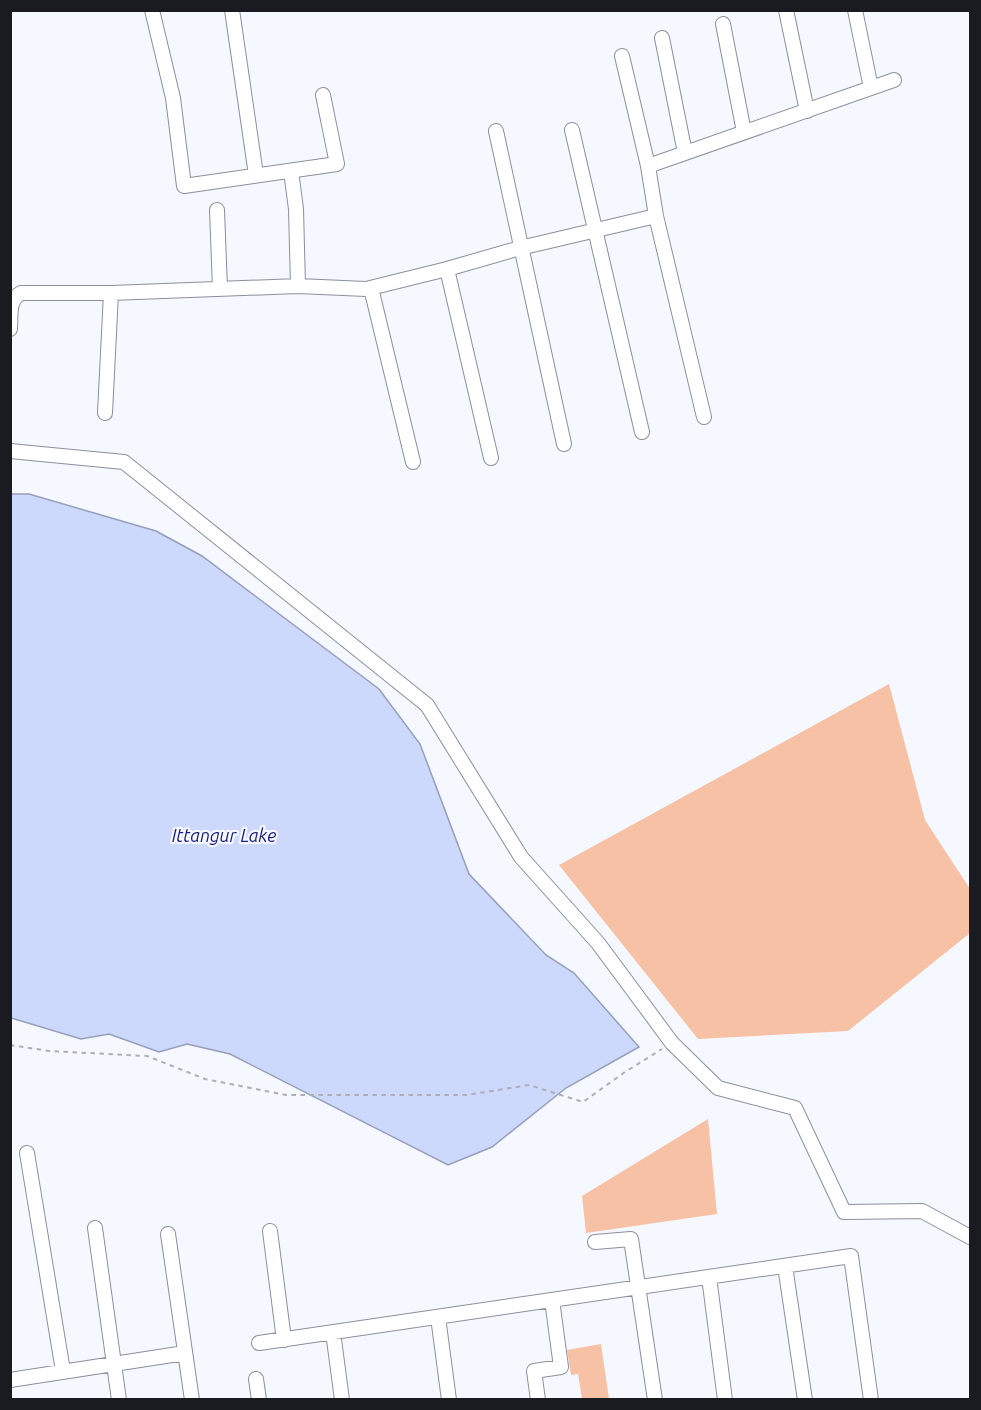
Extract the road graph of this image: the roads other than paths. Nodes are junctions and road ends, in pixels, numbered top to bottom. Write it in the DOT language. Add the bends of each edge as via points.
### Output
graph roads {
  1 [pos="152,10"];
  2 [pos="231,10"];
  3 [pos="786,10"];
  4 [pos="855,10"];
  5 [pos="723,24"];
  6 [pos="662,38"];
  7 [pos="622,56"];
  8 [pos="894,80"];
  9 [pos="871,88"];
  10 [pos="323,95"];
  11 [pos="807,111"];
  12 [pos="572,130"];
  13 [pos="496,131"];
  14 [pos="744,132"];
  15 [pos="685,153"];
  16 [pos="648,166"];
  17 [pos="291,171"];
  18 [pos="256,176"];
  19 [pos="216,210"];
  20 [pos="656,216"];
  21 [pos="595,229"];
  22 [pos="520,248"];
  23 [pos="447,269"];
  24 [pos="298,286"];
  25 [pos="371,288"];
  26 [pos="220,289"];
  27 [pos="111,293"];
  28 [pos="10,329"];
  29 [pos="105,413"];
  30 [pos="704,417"];
  31 [pos="642,432"];
  32 [pos="564,444"];
  33 [pos="10,451"];
  34 [pos="491,458"];
  35 [pos="413,462"];
  36 [pos="27,1153"];
  37 [pos="94,1228"];
  38 [pos="270,1231"];
  39 [pos="168,1234"];
  40 [pos="970,1237"];
  41 [pos="595,1242"];
  42 [pos="784,1266"];
  43 [pos="709,1277"];
  44 [pos="638,1287"];
  45 [pos="552,1300"];
  46 [pos="438,1317"];
  47 [pos="333,1332"];
  48 [pos="284,1340"];
  49 [pos="259,1343"];
  50 [pos="185,1353"];
  51 [pos="114,1364"];
  52 [pos="63,1371"];
  53 [pos="256,1379"];
  54 [pos="10,1380"];
  55 [pos="119,1400"];
  56 [pos="192,1400"];
  57 [pos="259,1400"];
  58 [pos="342,1400"];
  59 [pos="449,1400"];
  60 [pos="538,1400"];
  61 [pos="655,1400"];
  62 [pos="725,1400"];
  63 [pos="805,1400"];
  64 [pos="872,1400"];
  1 -- 18 [label="street" via="173,98 184,186"];
  2 -- 18 [label="street"];
  3 -- 11 [label="street"];
  4 -- 9 [label="street"];
  5 -- 14 [label="street"];
  6 -- 15 [label="street"];
  7 -- 16 [label="street"];
  8 -- 9 [label="street"];
  9 -- 11 [label="street"];
  10 -- 17 [label="street" via="337,164"];
  11 -- 14 [label="street"];
  12 -- 21 [label="street"];
  13 -- 22 [label="street"];
  14 -- 15 [label="street"];
  15 -- 16 [label="street"];
  16 -- 20 [label="street"];
  17 -- 18 [label="street"];
  17 -- 24 [label="street"];
  19 -- 26 [label="street"];
  20 -- 21 [label="street"];
  20 -- 30 [label="street"];
  21 -- 22 [label="street"];
  21 -- 31 [label="street"];
  22 -- 23 [label="street"];
  22 -- 32 [label="street"];
  23 -- 25 [label="street"];
  23 -- 34 [label="street"];
  24 -- 25 [label="street"];
  24 -- 26 [label="street"];
  25 -- 35 [label="street"];
  26 -- 27 [label="street"];
  27 -- 28 [label="street" via="21,293 12,302"];
  27 -- 29 [label="street"];
  33 -- 40 [label="street" via="124,462 427,705 521,857 598,943 672,1043 718,1088 795,1108 844,1212 922,1211"];
  36 -- 52 [label="street"];
  37 -- 51 [label="street"];
  38 -- 48 [label="street"];
  39 -- 50 [label="street"];
  41 -- 44 [label="street" via="631,1239"];
  42 -- 43 [label="street"];
  42 -- 63 [label="street"];
  42 -- 64 [label="street" via="851,1256"];
  43 -- 44 [label="street"];
  43 -- 62 [label="street"];
  44 -- 45 [label="street"];
  44 -- 61 [label="street"];
  45 -- 46 [label="street"];
  45 -- 60 [label="street" via="561,1367 534,1371"];
  46 -- 47 [label="street"];
  46 -- 59 [label="street"];
  47 -- 48 [label="street"];
  47 -- 58 [label="street"];
  48 -- 49 [label="street"];
  50 -- 51 [label="street"];
  50 -- 56 [label="street"];
  51 -- 52 [label="street"];
  51 -- 55 [label="street"];
  52 -- 54 [label="street"];
  53 -- 57 [label="street"];
}
